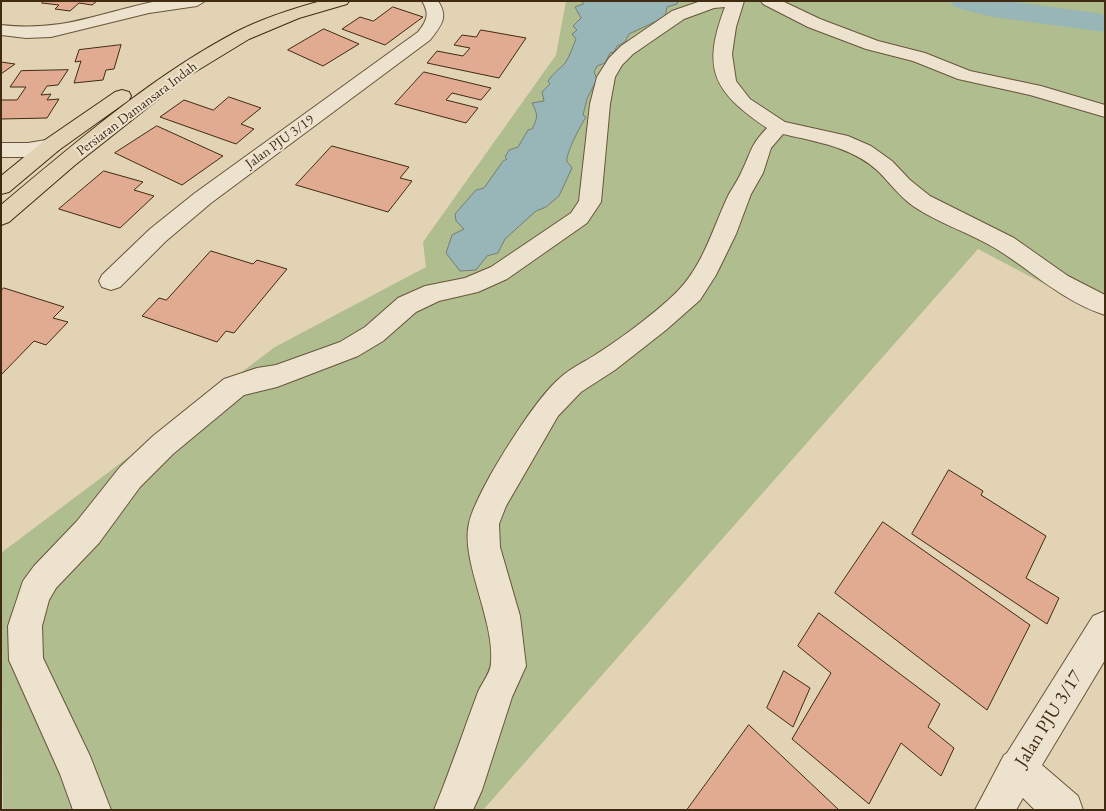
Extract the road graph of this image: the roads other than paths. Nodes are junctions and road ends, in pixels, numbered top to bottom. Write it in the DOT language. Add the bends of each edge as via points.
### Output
graph roads {
  1 [pos="198,1"];
  2 [pos="286,1"];
  3 [pos="341,1"];
  4 [pos="430,1"];
  5 [pos="736,1"];
  6 [pos="770,1"];
  7 [pos="1,30"];
  8 [pos="1105,112"];
  9 [pos="779,126"];
  10 [pos="1,150"];
  11 [pos="47,150"];
  12 [pos="1,160"];
  13 [pos="68,160"];
  14 [pos="3,186"];
  15 [pos="1,217"];
  16 [pos="111,281"];
  17 [pos="1105,306"];
  18 [pos="1105,628"];
  19 [pos="1018,768"];
  20 [pos="92,810"];
  21 [pos="453,810"];
  22 [pos="994,810"];
  23 [pos="1064,810"];
  1 -- 7 [label="street" via="162,3 56,32"];
  2 -- 11 [label="main road, Persiaran Damansara Indah" via="213,32"];
  3 -- 13 [label="main road, Persiaran Damansara Indah" via="292,14 243,35 179,74"];
  4 -- 16 [label="street, Jalan PJU 3/19" via="436,10 435,23 424,36 203,198 158,235"];
  5 -- 9 [label="street" via="725,29 723,67 729,84 742,101"];
  5 -- 20 [label="street" via="712,3 678,15 614,62 606,77 600,104 590,202 579,218 499,273 406,305 378,330 349,349 278,376 234,387 162,444 45,578 35,593 25,626 26,660 77,769"];
  6 -- 8 [label="street" via="814,23 872,45 965,75 1034,90"];
  9 -- 17 [label="street" via="864,150 922,201 1006,244 1059,282"];
  9 -- 21 [label="street" via="760,146 722,240 708,269 691,293 658,323 571,384 548,408 493,500 484,524 484,547 503,616 510,666 496,692 463,790"];
  10 -- 11 [label="street"];
  11 -- 13 [label="main road"];
  11 -- 14 [label="main road, Persiaran Damansara Indah"];
  12 -- 14 [label="street" via="6,168"];
  13 -- 15 [label="main road, Persiaran Damansara Indah"];
  18 -- 19 [label="street, Jalan PJU 3/17"];
  19 -- 22 [label="street, Jalan PJU 3/17"];
  19 -- 23 [label="street"];
}
